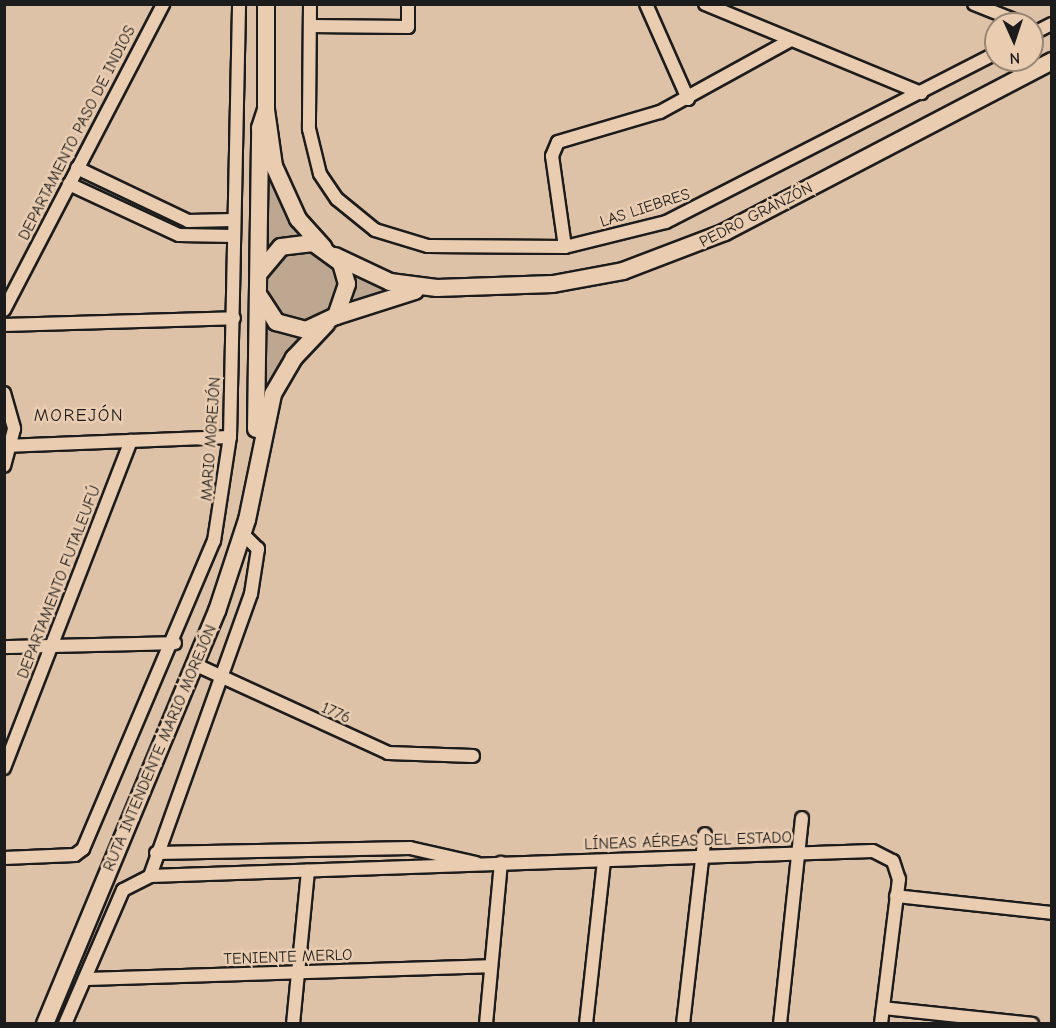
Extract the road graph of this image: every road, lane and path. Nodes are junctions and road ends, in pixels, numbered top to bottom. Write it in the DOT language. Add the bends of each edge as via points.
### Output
graph roads {
  1 [pos="163,4"];
  2 [pos="239,4"];
  3 [pos="266,4"];
  4 [pos="310,4"];
  5 [pos="408,4"];
  6 [pos="645,4"];
  7 [pos="705,4"];
  8 [pos="974,4"];
  9 [pos="994,12"];
  10 [pos="310,26"];
  11 [pos="790,40"];
  12 [pos="984,59"];
  13 [pos="1052,62"];
  14 [pos="921,93"];
  15 [pos="688,99"];
  16 [pos="237,128"];
  17 [pos="264,129"];
  18 [pos="77,168"];
  19 [pos="69,184"];
  20 [pos="234,220"];
  21 [pos="234,236"];
  22 [pos="565,247"];
  23 [pos="329,251"];
  24 [pos="260,273"];
  25 [pos="437,288"];
  26 [pos="260,296"];
  27 [pos="4,310"];
  28 [pos="234,318"];
  29 [pos="331,320"];
  30 [pos="4,325"];
  31 [pos="4,393"];
  32 [pos="230,437"];
  33 [pos="131,441"];
  34 [pos="9,446"];
  35 [pos="4,466"];
  36 [pos="255,466"];
  37 [pos="243,534"];
  38 [pos="175,643"];
  39 [pos="53,646"];
  40 [pos="4,647"];
  41 [pos="195,664"];
  42 [pos="222,677"];
  43 [pos="473,756"];
  44 [pos="4,768"];
  45 [pos="802,818"];
  46 [pos="705,834"];
  47 [pos="156,854"];
  48 [pos="797,854"];
  49 [pos="4,858"];
  50 [pos="701,858"];
  51 [pos="604,861"];
  52 [pos="501,863"];
  53 [pos="481,865"];
  54 [pos="308,871"];
  55 [pos="150,876"];
  56 [pos="896,896"];
  57 [pos="1052,914"];
  58 [pos="491,966"];
  59 [pos="298,973"];
  60 [pos="85,979"];
  61 [pos="883,1008"];
  62 [pos="45,1023"];
  63 [pos="65,1023"];
  64 [pos="293,1023"];
  65 [pos="486,1023"];
  66 [pos="586,1023"];
  67 [pos="683,1023"];
  68 [pos="780,1023"];
  69 [pos="881,1023"];
  70 [pos="1032,1023"];
  1 -- 18 [label="street, DEPARTAMENTO PASO DE INDIOS"];
  2 -- 16 [label="street, MARIO MOREJÓN"];
  3 -- 17 [label="main road"];
  4 -- 10 [label="street"];
  5 -- 10 [label="street" via="408,27"];
  6 -- 15 [label="street"];
  7 -- 11 [label="street"];
  8 -- 9 [label="street"];
  10 -- 22 [label="street, LAS LIEBRES" via="310,150 338,199 398,241 486,249"];
  11 -- 14 [label="street"];
  11 -- 15 [label="street"];
  12 -- 14 [label="street, LAS LIEBRES"];
  13 -- 25 [label="main road, PEDRO GRANZÓN" via="725,232 657,261 553,284"];
  14 -- 22 [label="street, LAS LIEBRES" via="705,206 631,233"];
  15 -- 22 [label="street" via="558,142 552,156"];
  16 -- 17 [label="street"];
  16 -- 20 [label="street, MARIO MOREJÓN"];
  17 -- 23 [label="main road" via="289,203"];
  17 -- 24 [label="main road"];
  18 -- 19 [label="street, DEPARTAMENTO PASO DE INDIOS"];
  18 -- 20 [label="street" via="188,221"];
  19 -- 21 [label="street" via="179,235"];
  19 -- 27 [label="street, DEPARTAMENTO PASO DE INDIOS"];
  20 -- 21 [label="street, MARIO MOREJÓN"];
  21 -- 28 [label="street, MARIO MOREJÓN"];
  23 -- 24 [label="main road" via="291,243 272,254"];
  23 -- 25 [label="main road, PEDRO GRANZÓN" via="390,282"];
  23 -- 29 [label="main road" via="347,285"];
  24 -- 26 [label="main road"];
  25 -- 29 [label="main road, PEDRO GRANZÓN" via="391,295"];
  26 -- 29 [label="main road" via="269,315 285,327 306,330"];
  26 -- 36 [label="main road, RUTA INTENDENTE MARIO MOREJÓN"];
  28 -- 30 [label="street"];
  28 -- 32 [label="street, MARIO MOREJÓN"];
  29 -- 36 [label="main road, RUTA INTENDENTE MARIO MOREJÓN" via="276,386"];
  31 -- 34 [label="street"];
  32 -- 33 [label="street"];
  32 -- 38 [label="street, MARIO MOREJÓN" via="214,541"];
  33 -- 34 [label="street"];
  33 -- 39 [label="street, DEPARTAMENTO FUTALEUFÚ"];
  34 -- 35 [label="street"];
  36 -- 37 [label="main road, RUTA INTENDENTE MARIO MOREJÓN"];
  37 -- 41 [label="main road, RUTA INTENDENTE MARIO MOREJÓN"];
  37 -- 42 [label="street" via="255,542 259,558"];
  38 -- 39 [label="street"];
  38 -- 49 [label="street, MARIO MOREJÓN" via="83,849 75,855"];
  39 -- 40 [label="street"];
  39 -- 44 [label="street, DEPARTAMENTO FUTALEUFÚ"];
  41 -- 42 [label="street, 1776"];
  41 -- 62 [label="main road, RUTA INTENDENTE MARIO MOREJÓN"];
  42 -- 43 [label="street, 1776" via="388,753"];
  42 -- 47 [label="street"];
  45 -- 48 [label="street"];
  46 -- 50 [label="street"];
  47 -- 53 [label="street, LÍNEAS AÉREAS DEL ESTADO" via="410,848 455,854"];
  47 -- 55 [label="street"];
  48 -- 50 [label="street, LÍNEAS AÉREAS DEL ESTADO"];
  48 -- 56 [label="street, LÍNEAS AÉREAS DEL ESTADO" via="873,851 893,861 899,879"];
  48 -- 68 [label="street"];
  50 -- 51 [label="street, LÍNEAS AÉREAS DEL ESTADO"];
  50 -- 67 [label="street"];
  51 -- 52 [label="street, LÍNEAS AÉREAS DEL ESTADO"];
  51 -- 66 [label="street"];
  52 -- 53 [label="street, LÍNEAS AÉREAS DEL ESTADO"];
  52 -- 58 [label="street"];
  53 -- 54 [label="street, LÍNEAS AÉREAS DEL ESTADO"];
  54 -- 55 [label="street, LÍNEAS AÉREAS DEL ESTADO"];
  54 -- 59 [label="street"];
  55 -- 60 [label="street" via="123,890"];
  56 -- 57 [label="street"];
  56 -- 61 [label="street"];
  58 -- 59 [label="street, TENIENTE MERLO"];
  58 -- 65 [label="street"];
  59 -- 60 [label="street, TENIENTE MERLO"];
  59 -- 64 [label="street"];
  60 -- 63 [label="street"];
  61 -- 69 [label="street"];
  61 -- 70 [label="street"];
}
